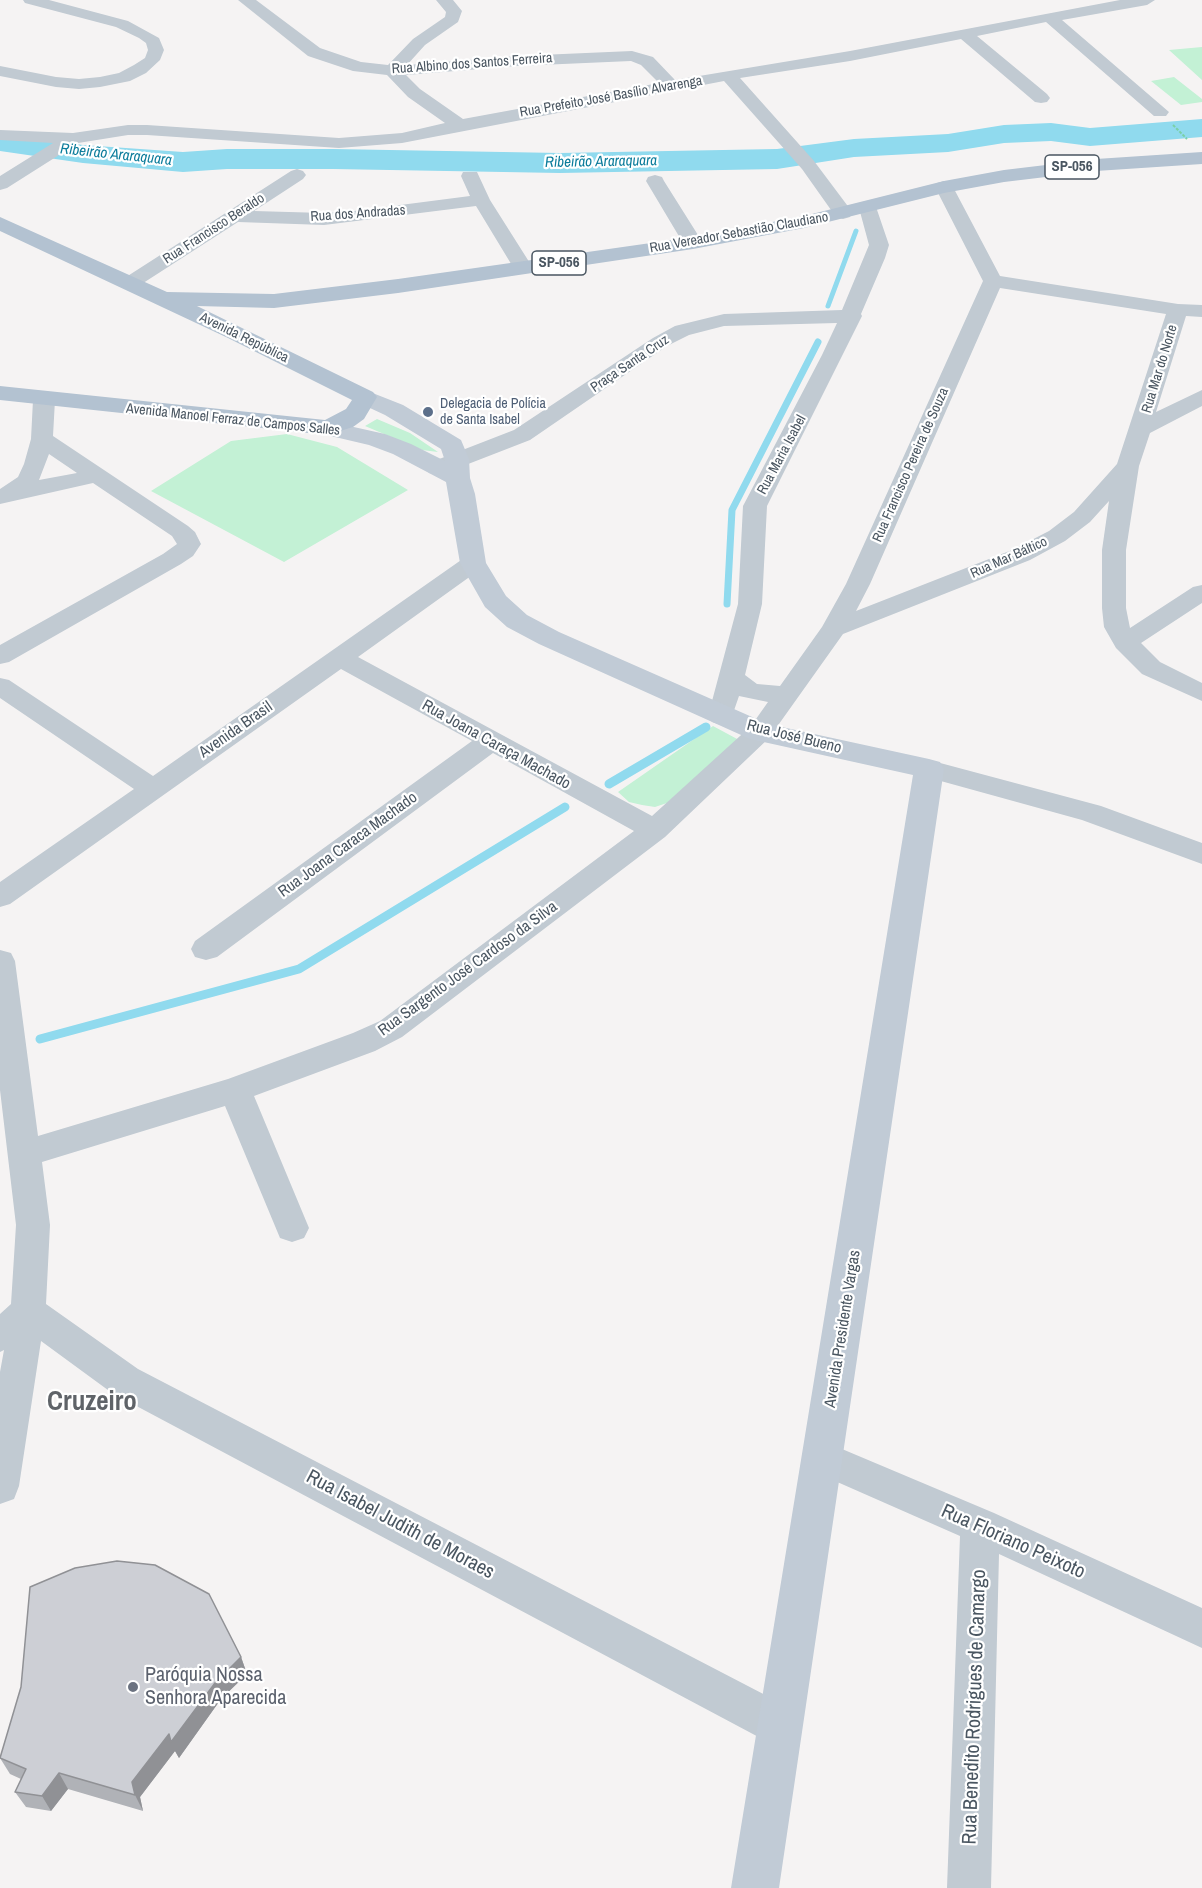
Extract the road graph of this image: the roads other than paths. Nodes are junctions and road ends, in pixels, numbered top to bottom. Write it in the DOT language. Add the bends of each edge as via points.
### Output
graph roads {
  1 [pos="32,0"];
  2 [pos="246,0"];
  3 [pos="444,0"];
  4 [pos="1147,0"];
  5 [pos="1049,17"];
  6 [pos="965,34"];
  7 [pos="0,71"];
  8 [pos="392,71"];
  9 [pos="728,75"];
  10 [pos="672,86"];
  11 [pos="1041,98"];
  12 [pos="1161,112"];
  13 [pos="460,125"];
  14 [pos="0,135"];
  15 [pos="62,146"];
  16 [pos="1198,152"];
  17 [pos="297,175"];
  18 [pos="470,176"];
  19 [pos="656,181"];
  20 [pos="0,184"];
  21 [pos="944,187"];
  22 [pos="481,200"];
  23 [pos="868,208"];
  24 [pos="843,213"];
  25 [pos="234,216"];
  26 [pos="0,224"];
  27 [pos="693,243"];
  28 [pos="524,268"];
  29 [pos="993,280"];
  30 [pos="130,283"];
  31 [pos="163,299"];
  32 [pos="274,301"];
  33 [pos="1178,310"];
  34 [pos="1202,311"];
  35 [pos="852,316"];
  36 [pos="236,333"];
  37 [pos="0,393"];
  38 [pos="365,397"];
  39 [pos="1202,397"];
  40 [pos="44,400"];
  41 [pos="327,428"];
  42 [pos="1142,428"];
  43 [pos="42,439"];
  44 [pos="1128,466"];
  45 [pos="450,468"];
  46 [pos="94,476"];
  47 [pos="6,495"];
  48 [pos="473,563"];
  49 [pos="1202,592"];
  50 [pos="834,629"];
  51 [pos="1125,642"];
  52 [pos="0,656"];
  53 [pos="339,657"];
  54 [pos="732,677"];
  55 [pos="0,686"];
  56 [pos="1202,693"];
  57 [pos="786,695"];
  58 [pos="721,716"];
  59 [pos="760,732"];
  60 [pos="489,742"];
  61 [pos="929,769"];
  62 [pos="153,789"];
  63 [pos="655,830"];
  64 [pos="1202,854"];
  65 [pos="0,897"];
  66 [pos="206,949"];
  67 [pos="0,961"];
  68 [pos="236,1090"];
  69 [pos="24,1154"];
  70 [pos="292,1228"];
  71 [pos="28,1311"];
  72 [pos="0,1335"];
  73 [pos="823,1458"];
  74 [pos="0,1486"];
  75 [pos="980,1526"];
  76 [pos="1202,1628"];
  77 [pos="781,1726"];
  78 [pos="755,1888"];
  79 [pos="969,1888"];
  1 -- 7 [label="street" via="122,24 145,35 156,50 152,60 124,76 79,84"];
  2 -- 8 [label="street, Rua Albino dos Santos Ferreira" via="314,52 359,67"];
  3 -- 8 [label="street" via="454,11 452,19 419,42"];
  4 -- 5 [label="street, Rua Prefeito José Basílio Alvarenga"];
  5 -- 6 [label="street, Rua Prefeito José Basílio Alvarenga"];
  5 -- 12 [label="street"];
  6 -- 9 [label="street, Rua Prefeito José Basílio Alvarenga"];
  6 -- 11 [label="street"];
  8 -- 10 [label="street, Rua Albino dos Santos Ferreira" via="632,56 647,61"];
  8 -- 13 [label="street" via="414,93"];
  9 -- 10 [label="street, Rua Prefeito José Basílio Alvarenga"];
  9 -- 24 [label="street" via="803,159"];
  10 -- 13 [label="street, Rua Prefeito José Basílio Alvarenga"];
  13 -- 15 [label="street, Rua Prefeito José Basílio Alvarenga" via="356,143 128,130"];
  14 -- 15 [label="street"];
  15 -- 20 [label="street"];
  16 -- 21 [label="main road, Rua Vereador Sebastião Claudiano / SP-056"];
  17 -- 25 [label="street, Rua Francisco Beraldo"];
  18 -- 22 [label="street"];
  19 -- 27 [label="street"];
  21 -- 23 [label="main road, Rua Vereador Sebastião Claudiano / SP-056"];
  21 -- 29 [label="street"];
  22 -- 25 [label="street, Rua dos Andradas" via="324,219"];
  22 -- 28 [label="street"];
  23 -- 24 [label="main road, Rua Vereador Sebastião Claudiano / SP-056"];
  23 -- 35 [label="street, Rua Maria Isabel" via="879,245"];
  24 -- 27 [label="main road, Rua Vereador Sebastião Claudiano / SP-056"];
  25 -- 30 [label="street, Rua Francisco Beraldo"];
  26 -- 30 [label="main road, Avenida República / SP-056"];
  27 -- 28 [label="main road, Rua Vereador Sebastião Claudiano / SP-056"];
  28 -- 32 [label="main road, Rua Vereador Sebastião Claudiano / SP-056"];
  29 -- 33 [label="street"];
  29 -- 50 [label="street, Rua Francisco Pereira de Souza" via="858,584"];
  30 -- 31 [label="main road, Avenida República / SP-056"];
  31 -- 32 [label="main road, SP-056"];
  31 -- 36 [label="main road, Avenida República / SP-056"];
  32 -- 36 [label="main road, SP-056" via="245,313"];
  33 -- 34 [label="street"];
  33 -- 42 [label="street, Rua Mar do Norte"];
  35 -- 45 [label="street, Praça Santa Cruz" via="724,320 682,330 522,435"];
  35 -- 54 [label="street, Rua Maria Isabel" via="755,506 750,604"];
  36 -- 38 [label="main road, Avenida República / SP-056"];
  37 -- 40 [label="main road, Avenida Manoel Ferraz de Campos Salles"];
  38 -- 41 [label="main road" via="355,414"];
  38 -- 45 [label="street, Avenida República" via="452,446"];
  39 -- 42 [label="street"];
  40 -- 41 [label="main road, Avenida Manoel Ferraz de Campos Salles"];
  40 -- 43 [label="street"];
  41 -- 45 [label="street, Avenida Manoel Ferraz de Campos Salles" via="385,442"];
  42 -- 44 [label="street, Rua Mar Báltico"];
  43 -- 46 [label="street"];
  43 -- 47 [label="street" via="28,480"];
  44 -- 50 [label="street, Rua Mar Báltico" via="1082,517 1057,536 1021,555"];
  44 -- 51 [label="street" via="1114,550 1114,608"];
  45 -- 48 [label="street, Rua José Bueno" via="462,494"];
  46 -- 47 [label="street"];
  46 -- 52 [label="street" via="180,531 189,544 171,560"];
  48 -- 53 [label="street, Avenida Brasil"];
  48 -- 58 [label="street, Rua José Bueno" via="495,601 517,621"];
  49 -- 51 [label="street"];
  50 -- 57 [label="street, Rua Francisco Pereira de Souza"];
  51 -- 56 [label="street" via="1151,668"];
  53 -- 60 [label="street, Rua Joana Caraça Machado"];
  53 -- 62 [label="street, Avenida Brasil"];
  54 -- 57 [label="street" via="753,692"];
  54 -- 58 [label="street, Rua Maria Isabel"];
  55 -- 62 [label="street"];
  57 -- 59 [label="street, Rua Francisco Pereira de Souza"];
  58 -- 59 [label="street, Rua José Bueno"];
  59 -- 61 [label="street, Rua José Bueno"];
  59 -- 63 [label="street, Rua Sargento José Cardoso da Silva"];
  60 -- 63 [label="street, Rua Joana Caraça Machado"];
  60 -- 66 [label="street, Rua Joana Caraca Machado"];
  61 -- 64 [label="street, Rua José Bueno" via="1091,813"];
  61 -- 73 [label="street, Avenida Presidente Vargas"];
  62 -- 65 [label="street, Avenida Brasil"];
  63 -- 68 [label="street, Rua Sargento José Cardoso da Silva" via="391,1029 331,1056"];
  67 -- 69 [label="street"];
  68 -- 69 [label="street, Rua Sargento José Cardoso da Silva"];
  68 -- 70 [label="street"];
  69 -- 71 [label="street" via="33,1225"];
  71 -- 72 [label="street"];
  71 -- 74 [label="street"];
  71 -- 77 [label="street, Rua Isabel Judith de Moraes" via="125,1381"];
  73 -- 75 [label="street, Rua Floriano Peixoto"];
  73 -- 77 [label="street, Avenida Presidente Vargas"];
  75 -- 76 [label="street, Rua Floriano Peixoto"];
  75 -- 79 [label="street, Rua Benedito Rodrigues de Camargo"];
  77 -- 78 [label="street, Avenida Presidente Vargas"];
}
